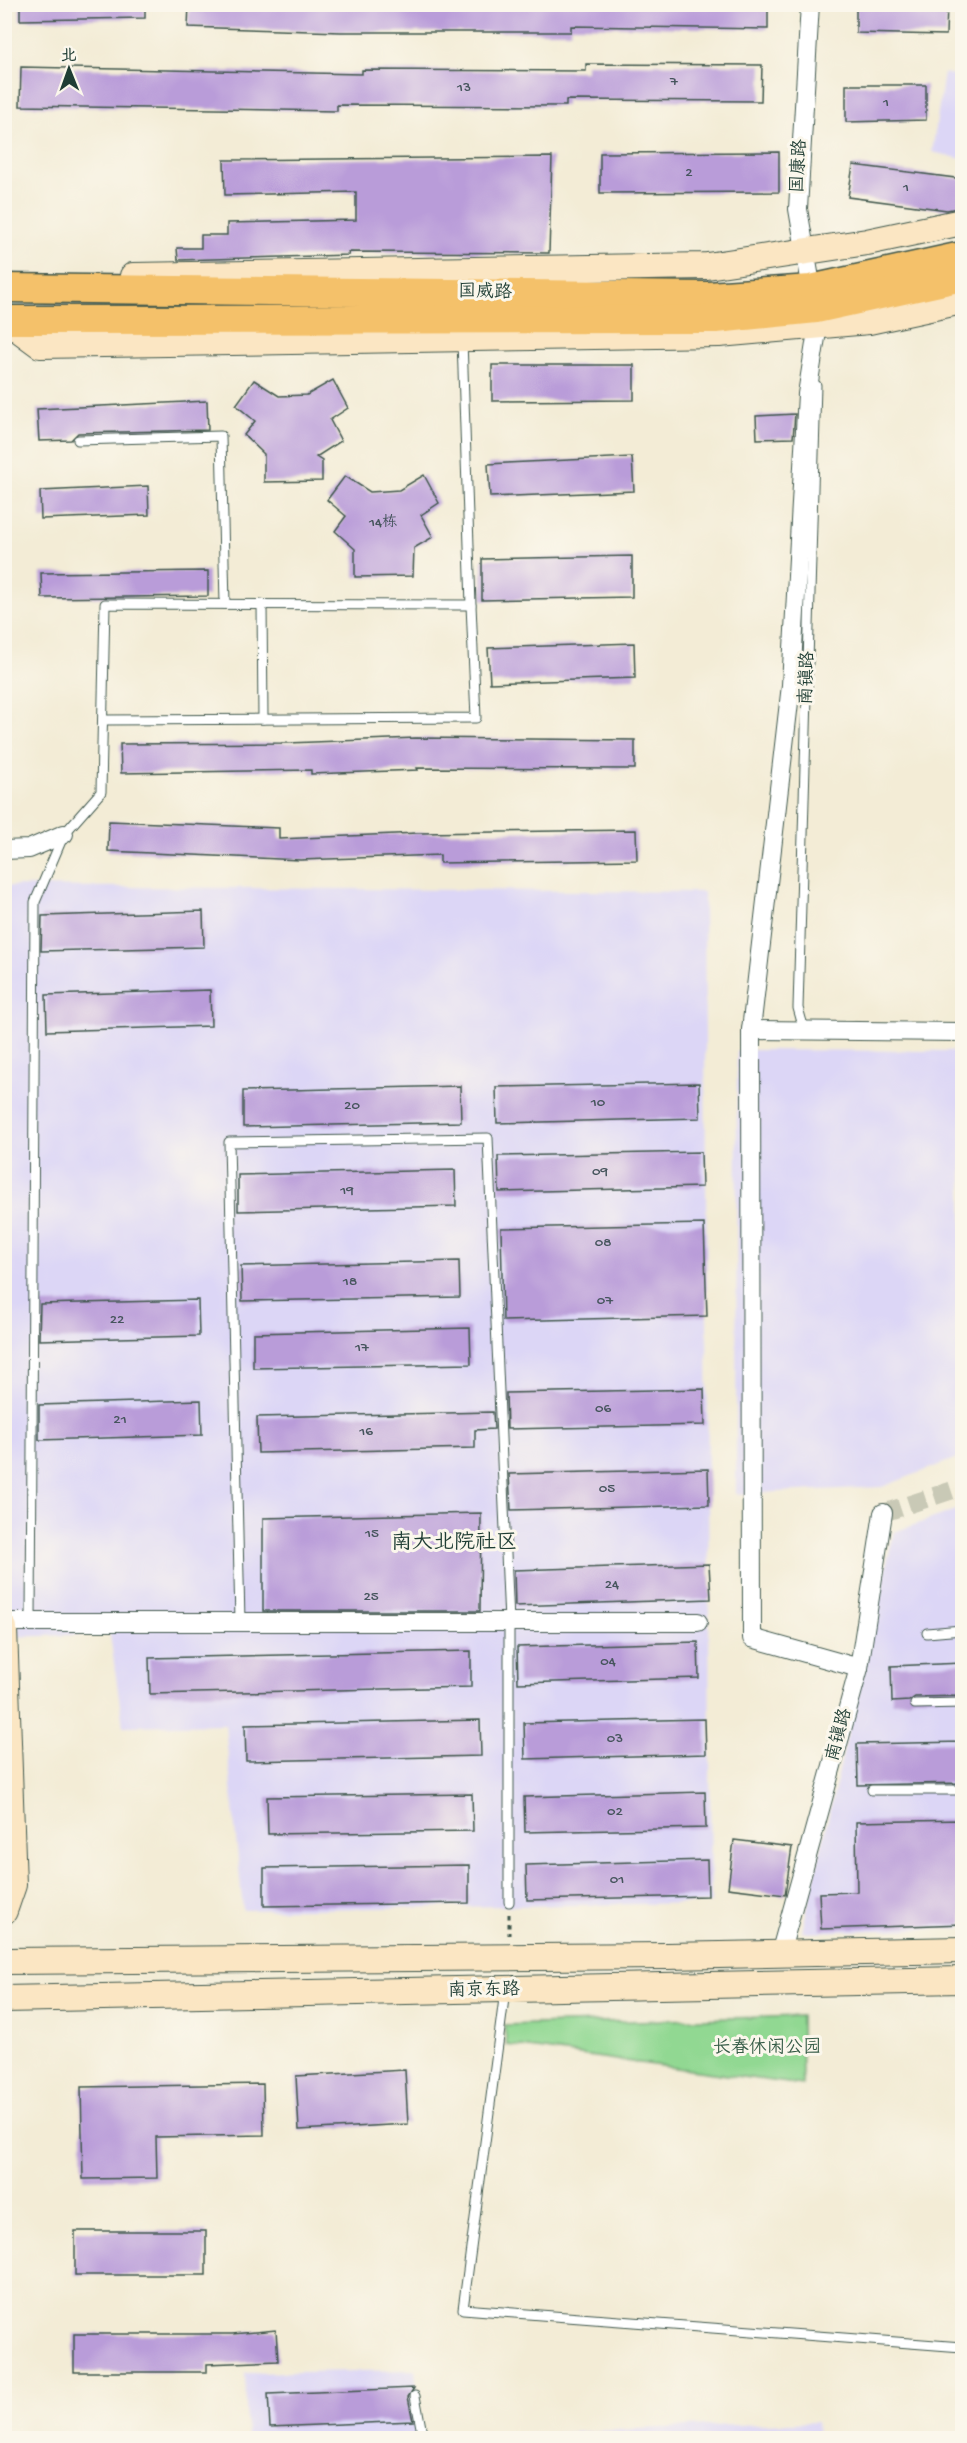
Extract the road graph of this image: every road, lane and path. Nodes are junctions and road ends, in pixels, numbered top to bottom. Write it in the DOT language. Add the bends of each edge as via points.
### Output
graph roads {
  1 [pos="810,4"];
  2 [pos="963,222"];
  3 [pos="805,251"];
  4 [pos="963,256"];
  5 [pos="963,277"];
  6 [pos="6,288"];
  7 [pos="963,302"];
  8 [pos="815,308"];
  9 [pos="5,320"];
  10 [pos="462,329"];
  11 [pos="78,440"];
  12 [pos="225,604"];
  13 [pos="262,604"];
  14 [pos="471,604"];
  15 [pos="262,719"];
  16 [pos="103,720"];
  17 [pos="64,834"];
  18 [pos="4,850"];
  19 [pos="751,1030"];
  20 [pos="804,1032"];
  21 [pos="963,1032"];
  22 [pos="883,1513"];
  23 [pos="240,1621"];
  24 [pos="4,1622"];
  25 [pos="31,1622"];
  26 [pos="509,1622"];
  27 [pos="698,1622"];
  28 [pos="4,1628"];
  29 [pos="963,1630"];
  30 [pos="927,1633"];
  31 [pos="859,1668"];
  32 [pos="963,1703"];
  33 [pos="915,1704"];
  34 [pos="872,1790"];
  35 [pos="963,1790"];
  36 [pos="509,1902"];
  37 [pos="4,1911"];
  38 [pos="963,1950"];
  39 [pos="780,1954"];
  40 [pos="509,1958"];
  41 [pos="4,1961"];
  42 [pos="963,1980"];
  43 [pos="505,1991"];
  44 [pos="4,1999"];
  45 [pos="963,2347"];
  46 [pos="415,2397"];
  47 [pos="423,2439"];
  1 -- 3 [label="street, 国康路" via="798,209"];
  2 -- 3 [label="main road"];
  3 -- 6 [label="main road" via="707,266 46,278"];
  3 -- 8 [label="street, 国康路"];
  4 -- 8 [label="main road, 国威路"];
  5 -- 8 [label="main road, 国威路"];
  6 -- 8 [label="main road, 国威路" via="708,296"];
  7 -- 8 [label="main road" via="869,321"];
  8 -- 10 [label="main road, 国威路" via="716,319"];
  8 -- 19 [label="street, 国康路" via="791,685"];
  8 -- 20 [label="lane, 南镇路" via="798,1008"];
  9 -- 10 [label="main road, 国威路"];
  10 -- 14 [label="lane"];
  11 -- 12 [label="lane" via="221,436"];
  12 -- 13 [label="lane"];
  12 -- 16 [label="lane" via="105,604"];
  13 -- 14 [label="lane"];
  13 -- 15 [label="lane"];
  14 -- 15 [label="lane" via="476,718"];
  15 -- 16 [label="lane"];
  16 -- 17 [label="lane" via="101,792"];
  17 -- 18 [label="street" via="29,849"];
  17 -- 25 [label="lane" via="34,902"];
  19 -- 20 [label="street"];
  19 -- 31 [label="street, 国康路" via="753,1638"];
  20 -- 21 [label="street"];
  22 -- 31 [label="street, 南镇路"];
  23 -- 25 [label="street"];
  23 -- 26 [label="street"];
  23 -- 26 [label="lane" via="229,1142 488,1138"];
  24 -- 25 [label="street"];
  26 -- 27 [label="street"];
  26 -- 36 [label="lane"];
  28 -- 37 [label="main road" via="13,1885"];
  29 -- 30 [label="lane"];
  31 -- 39 [label="street, 南镇路"];
  32 -- 33 [label="lane"];
  34 -- 35 [label="lane"];
  36 -- 40 [label="path"];
  38 -- 39 [label="main road, 南京东路"];
  39 -- 40 [label="main road, 南京东路"];
  40 -- 41 [label="main road, 南京东路"];
  42 -- 43 [label="main road, 南京东路"];
  43 -- 44 [label="main road, 南京东路"];
  43 -- 45 [label="lane" via="463,2309"];
  46 -- 47 [label="lane"];
}
